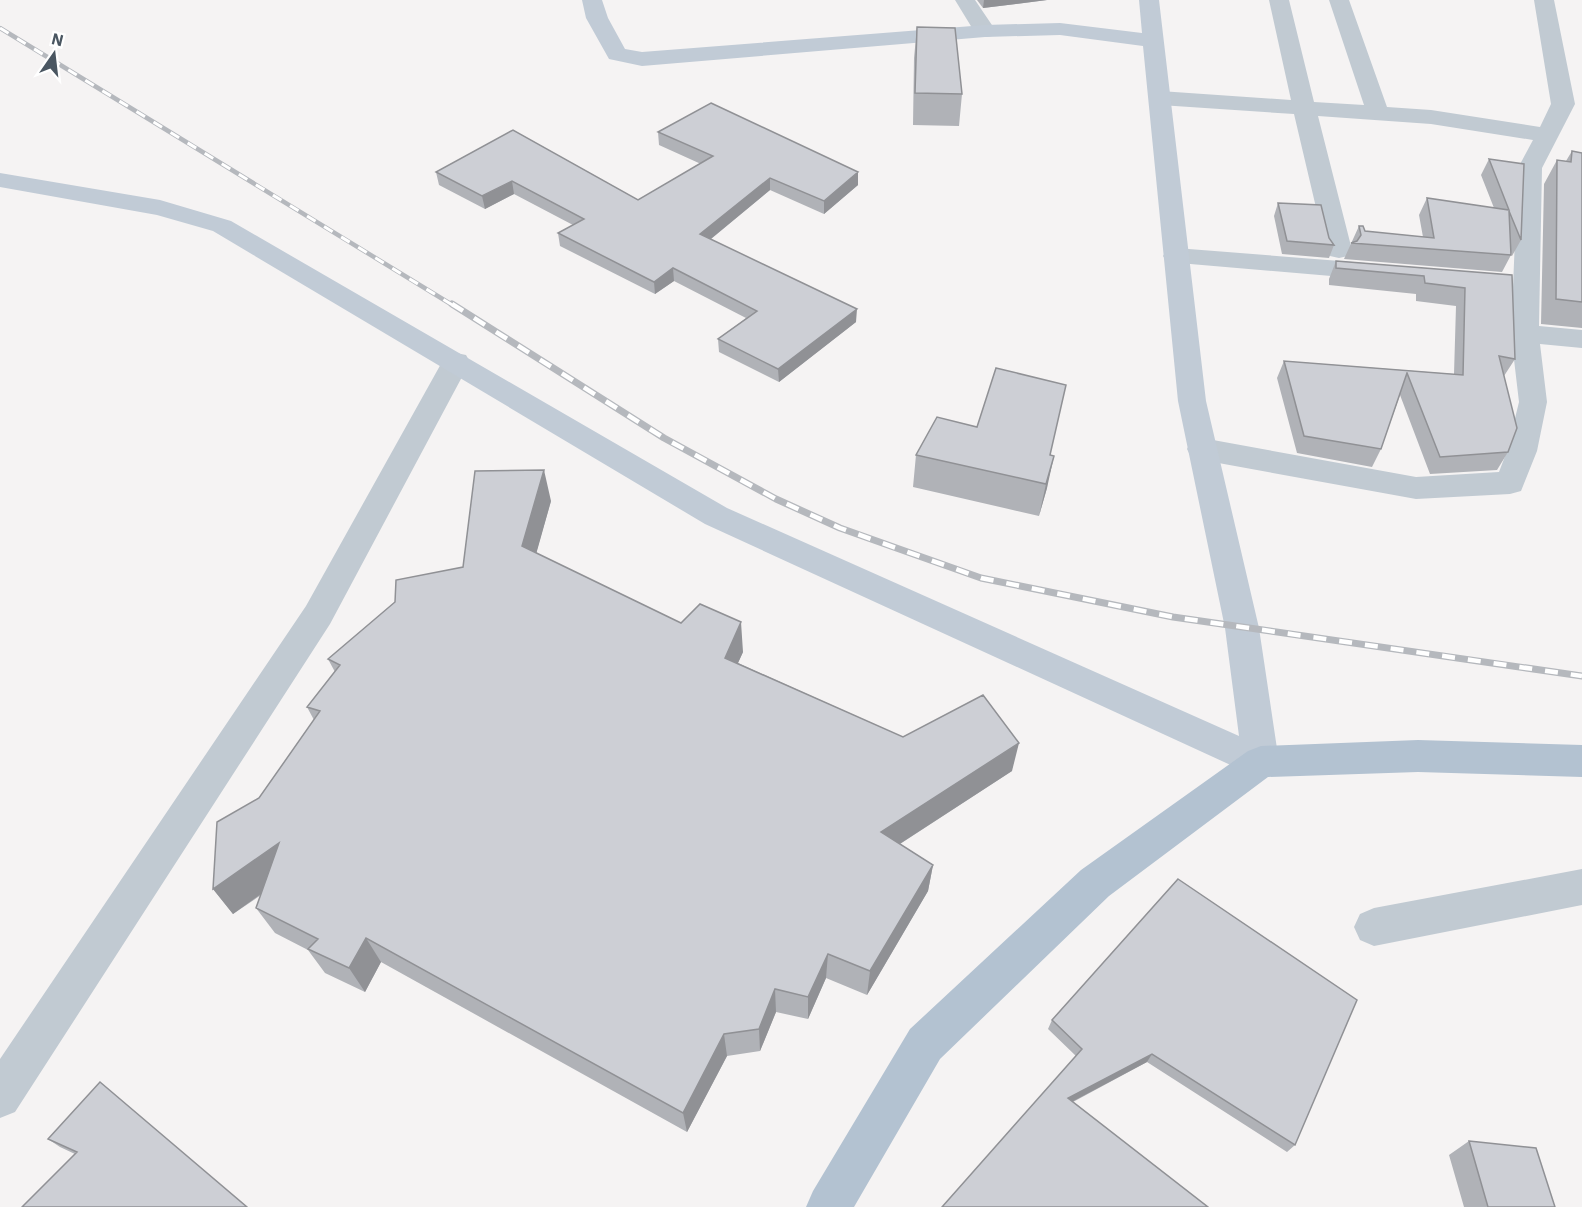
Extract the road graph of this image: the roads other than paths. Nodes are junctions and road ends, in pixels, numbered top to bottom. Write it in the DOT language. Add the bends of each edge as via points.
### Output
graph roads {
  1 [pos="592,0"];
  2 [pos="965,0"];
  3 [pos="1149,0"];
  4 [pos="1280,0"];
  5 [pos="1339,0"];
  6 [pos="1544,0"];
  7 [pos="985,31"];
  8 [pos="1153,41"];
  9 [pos="1160,98"];
  10 [pos="1304,108"];
  11 [pos="1378,114"];
  12 [pos="1547,135"];
  13 [pos="0,180"];
  14 [pos="1339,250"];
  15 [pos="1176,256"];
  16 [pos="1397,274"];
  17 [pos="1525,334"];
  18 [pos="1582,339"];
  19 [pos="456,362"];
  20 [pos="1202,449"];
  21 [pos="1582,761"];
  22 [pos="1261,762"];
  23 [pos="1582,887"];
  24 [pos="1374,927"];
  25 [pos="0,1097"];
  26 [pos="829,1207"];
  1 -- 7 [label="street" via="597,18 617,54 642,59"];
  2 -- 7 [label="street"];
  3 -- 8 [label="street"];
  4 -- 10 [label="street"];
  5 -- 11 [label="street"];
  6 -- 12 [label="street" via="1563,104"];
  7 -- 8 [label="street" via="1060,29"];
  8 -- 9 [label="street"];
  9 -- 10 [label="street"];
  9 -- 15 [label="street"];
  10 -- 11 [label="street"];
  10 -- 14 [label="street"];
  11 -- 12 [label="street" via="1431,117"];
  12 -- 17 [label="street" via="1530,168 1514,283"];
  13 -- 19 [label="street" via="160,208 222,226"];
  15 -- 16 [label="street"];
  15 -- 20 [label="street" via="1192,401"];
  17 -- 18 [label="street"];
  17 -- 20 [label="street" via="1533,402 1510,483 1416,488"];
  19 -- 22 [label="street" via="716,516"];
  19 -- 25 [label="street" via="318,615"];
  20 -- 22 [label="street" via="1242,628"];
  21 -- 22 [label="main road" via="1418,756"];
  22 -- 26 [label="main road" via="1095,883 925,1044"];
  23 -- 24 [label="street"];
}
